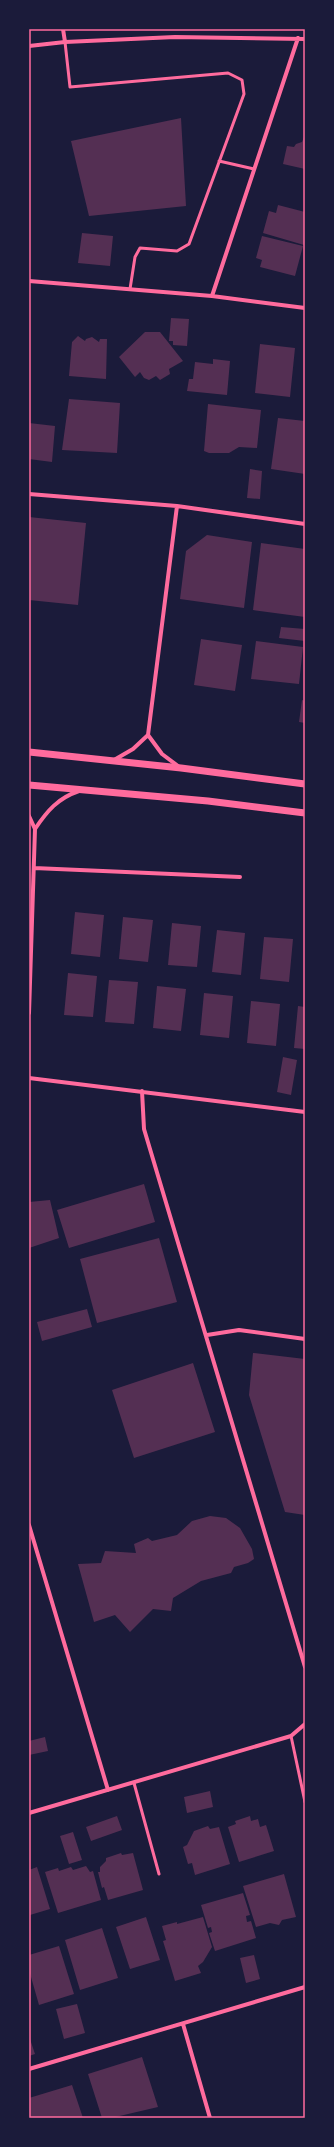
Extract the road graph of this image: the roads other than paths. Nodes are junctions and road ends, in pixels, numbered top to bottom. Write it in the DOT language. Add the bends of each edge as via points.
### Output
graph roads {
  1 [pos="63,29"];
  2 [pos="298,38"];
  3 [pos="305,39"];
  4 [pos="65,42"];
  5 [pos="29,46"];
  6 [pos="220,161"];
  7 [pos="254,169"];
  8 [pos="29,281"];
  9 [pos="130,289"];
  10 [pos="212,296"];
  11 [pos="305,308"];
  12 [pos="29,494"];
  13 [pos="177,506"];
  14 [pos="305,524"];
  15 [pos="148,735"];
  16 [pos="29,752"];
  17 [pos="114,761"];
  18 [pos="181,768"];
  19 [pos="305,784"];
  20 [pos="29,785"];
  21 [pos="86,789"];
  22 [pos="305,813"];
  23 [pos="29,816"];
  24 [pos="35,829"];
  25 [pos="34,868"];
  26 [pos="240,877"];
  27 [pos="29,1013"];
  28 [pos="29,1078"];
  29 [pos="142,1091"];
  30 [pos="305,1112"];
  31 [pos="207,1335"];
  32 [pos="305,1338"];
  33 [pos="29,1525"];
  34 [pos="305,1667"];
  35 [pos="305,1724"];
  36 [pos="291,1736"];
  37 [pos="134,1783"];
  38 [pos="108,1790"];
  39 [pos="305,1802"];
  40 [pos="29,1813"];
  41 [pos="159,1874"];
  42 [pos="305,1987"];
  43 [pos="183,2024"];
  44 [pos="29,2069"];
  45 [pos="210,2118"];
  1 -- 4 [label="street"];
  2 -- 3 [label="street"];
  2 -- 4 [label="street" via="175,37"];
  2 -- 7 [label="street"];
  4 -- 5 [label="street"];
  4 -- 6 [label="lane" via="70,87 228,73 242,80 244,94"];
  6 -- 7 [label="lane"];
  6 -- 9 [label="lane" via="189,244 177,251 140,248 134,257"];
  7 -- 10 [label="street"];
  8 -- 9 [label="street"];
  9 -- 10 [label="street"];
  10 -- 11 [label="street"];
  12 -- 13 [label="street"];
  13 -- 14 [label="street"];
  13 -- 15 [label="street"];
  15 -- 17 [label="street"];
  15 -- 18 [label="street" via="162,754"];
  16 -- 17 [label="street"];
  17 -- 18 [label="street"];
  18 -- 19 [label="street"];
  20 -- 21 [label="street"];
  21 -- 22 [label="street"];
  21 -- 24 [label="street" via="70,794 56,803"];
  23 -- 24 [label="street"];
  24 -- 25 [label="street"];
  25 -- 26 [label="street"];
  25 -- 27 [label="street"];
  28 -- 29 [label="street"];
  29 -- 30 [label="street"];
  29 -- 31 [label="street" via="144,1129"];
  31 -- 32 [label="street" via="239,1330"];
  31 -- 34 [label="street"];
  33 -- 38 [label="street"];
  35 -- 36 [label="street"];
  36 -- 37 [label="street"];
  36 -- 39 [label="lane"];
  37 -- 38 [label="street"];
  37 -- 41 [label="lane"];
  38 -- 40 [label="street"];
  42 -- 43 [label="street"];
  43 -- 44 [label="street"];
  43 -- 45 [label="street"];
}
